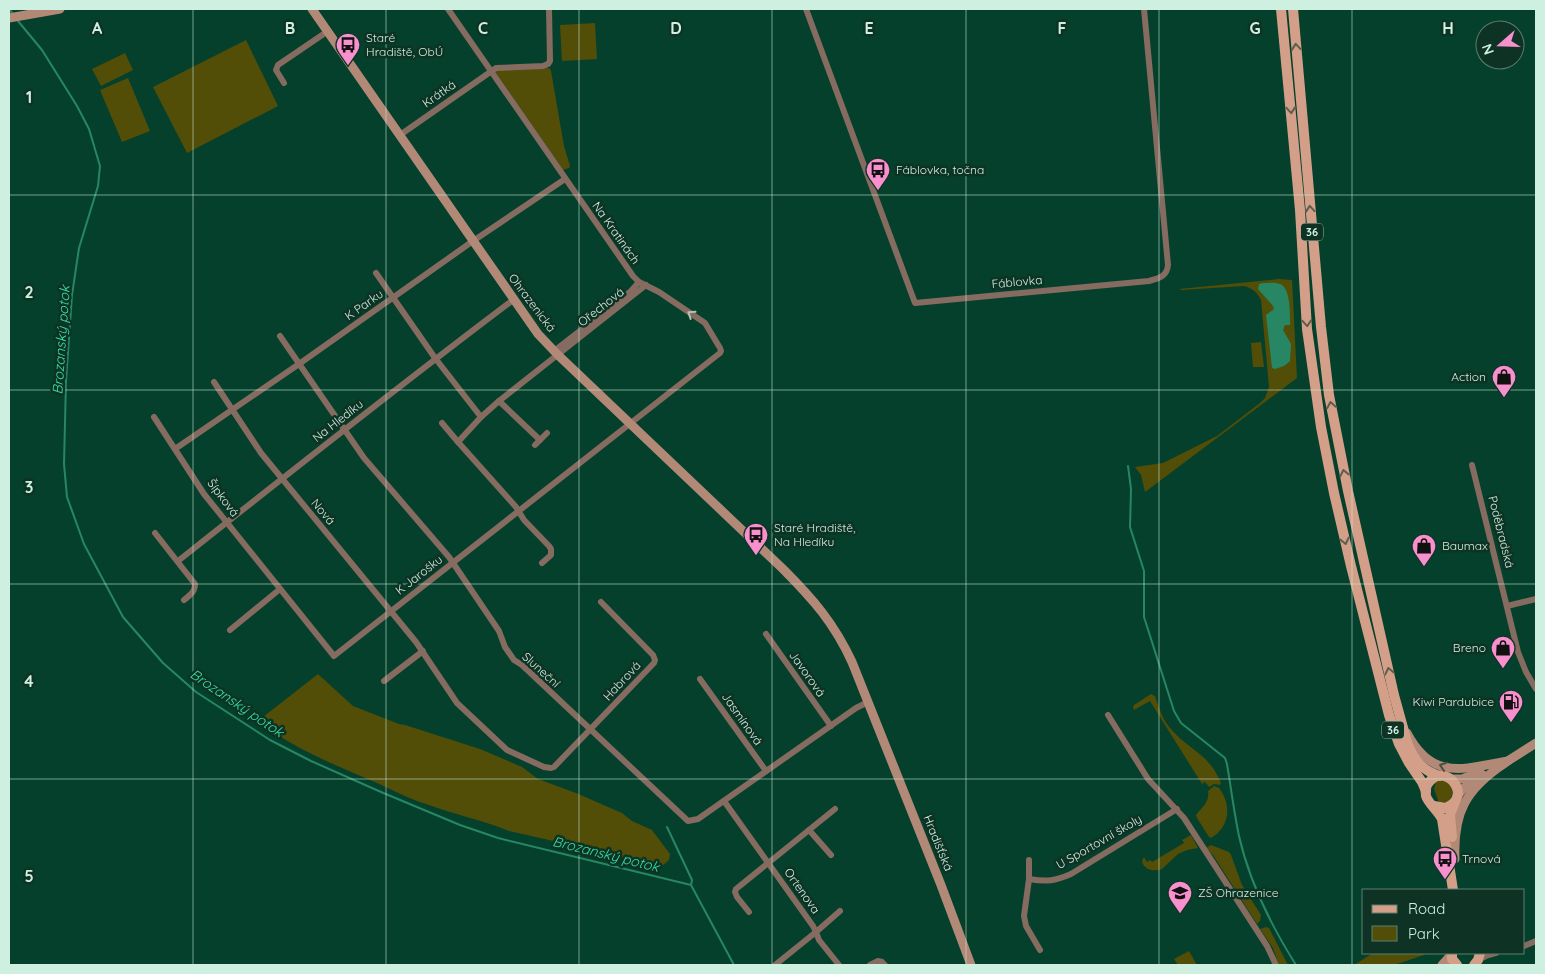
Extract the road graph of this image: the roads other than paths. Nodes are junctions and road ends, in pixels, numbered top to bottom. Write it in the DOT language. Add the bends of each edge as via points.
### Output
graph roads {
  1 [pos="60,9"];
  2 [pos="312,9"];
  3 [pos="448,9"];
  4 [pos="549,9"];
  5 [pos="806,9"];
  6 [pos="1144,9"];
  7 [pos="1281,9"];
  8 [pos="1293,9"];
  9 [pos="13,17"];
  10 [pos="328,31"];
  11 [pos="491,71"];
  12 [pos="284,83"];
  13 [pos="400,135"];
  14 [pos="565,179"];
  15 [pos="473,242"];
  16 [pos="376,273"];
  17 [pos="639,282"];
  18 [pos="646,286"];
  19 [pos="393,299"];
  20 [pos="513,300"];
  21 [pos="280,336"];
  22 [pos="556,353"];
  23 [pos="435,358"];
  24 [pos="299,364"];
  25 [pos="214,382"];
  26 [pos="499,401"];
  27 [pos="233,409"];
  28 [pos="154,417"];
  29 [pos="481,417"];
  30 [pos="442,424"];
  31 [pos="630,424"];
  32 [pos="344,431"];
  33 [pos="547,434"];
  34 [pos="458,442"];
  35 [pos="175,448"];
  36 [pos="1472,465"];
  37 [pos="282,480"];
  38 [pos="519,511"];
  39 [pos="227,522"];
  40 [pos="155,533"];
  41 [pos="178,561"];
  42 [pos="453,563"];
  43 [pos="542,564"];
  44 [pos="280,589"];
  45 [pos="1536,599"];
  46 [pos="184,600"];
  47 [pos="601,602"];
  48 [pos="1506,606"];
  49 [pos="391,612"];
  50 [pos="230,630"];
  51 [pos="766,634"];
  52 [pos="423,652"];
  53 [pos="334,656"];
  54 [pos="700,679"];
  55 [pos="384,681"];
  56 [pos="1536,689"];
  57 [pos="868,702"];
  58 [pos="1108,715"];
  59 [pos="1400,719"];
  60 [pos="831,726"];
  61 [pos="590,730"];
  62 [pos="1536,743"];
  63 [pos="1508,761"];
  64 [pos="766,771"];
  65 [pos="1440,776"];
  66 [pos="1451,779"];
  67 [pos="1426,791"];
  68 [pos="1456,799"];
  69 [pos="724,800"];
  70 [pos="1434,806"];
  71 [pos="835,809"];
  72 [pos="1177,809"];
  73 [pos="810,830"];
  74 [pos="831,856"];
  75 [pos="1455,859"];
  76 [pos="1029,860"];
  77 [pos="769,863"];
  78 [pos="1029,879"];
  79 [pos="1453,889"];
  80 [pos="1460,889"];
  81 [pos="840,911"];
  82 [pos="749,912"];
  83 [pos="816,932"];
  84 [pos="1040,950"];
  85 [pos="1493,954"];
  86 [pos="1454,959"];
  87 [pos="1476,962"];
  88 [pos="775,965"];
  89 [pos="839,965"];
  90 [pos="870,965"];
  91 [pos="885,965"];
  92 [pos="971,965"];
  93 [pos="1276,965"];
  94 [pos="1442,965"];
  1 -- 9 [label="street"];
  2 -- 10 [label="street, Ohrazenická"];
  3 -- 11 [label="street, Na Kratinách"];
  4 -- 11 [label="street" via="548,64 500,67"];
  5 -- 6 [label="street, Fáblovka" via="915,303 1149,280 1166,273 1168,265"];
  7 -- 67 [label="main road, 36, one-way" via="1300,210 1307,329 1320,419 1334,493 1389,715 1401,749"];
  59 -- 8 [label="main road, 36, one-way" via="1329,395"];
  10 -- 12 [label="street" via="276,67"];
  10 -- 13 [label="street, Ohrazenická"];
  11 -- 13 [label="street, Krátká"];
  11 -- 14 [label="street, Na Kratinách"];
  13 -- 15 [label="street, Ohrazenická"];
  14 -- 15 [label="street, K Parku"];
  14 -- 17 [label="street, Na Kratinách"];
  15 -- 19 [label="street, K Parku"];
  15 -- 20 [label="street, Ohrazenická"];
  16 -- 19 [label="street"];
  17 -- 18 [label="street, Na Kratinách"];
  17 -- 22 [label="street, Ořechová"];
  18 -- 22 [label="street, Ořechová"];
  31 -- 18 [label="street, Na Kratinách, one-way" via="721,351 704,323"];
  19 -- 23 [label="street"];
  19 -- 24 [label="street, K Parku"];
  20 -- 22 [label="street, Ohrazenická"];
  20 -- 23 [label="street, Na Hledíku"];
  21 -- 24 [label="street, Sluneční"];
  22 -- 26 [label="street, Ořechová"];
  22 -- 31 [label="street, Ohrazenická"];
  23 -- 29 [label="street"];
  23 -- 32 [label="street, Na Hledíku"];
  24 -- 27 [label="street, K Parku"];
  24 -- 32 [label="street, Sluneční"];
  25 -- 27 [label="street, Nová"];
  26 -- 29 [label="street, Ořechová"];
  26 -- 33 [label="street" via="538,443"];
  27 -- 35 [label="street, K Parku"];
  27 -- 37 [label="street, Nová"];
  28 -- 35 [label="street, Šípková"];
  29 -- 34 [label="street, Ořechová"];
  30 -- 34 [label="street"];
  31 -- 38 [label="street, K Jarošku"];
  31 -- 57 [label="street, Ohrazenická" via="783,569 822,611 852,662"];
  32 -- 37 [label="street, Na Hledíku"];
  32 -- 42 [label="street, Sluneční"];
  34 -- 38 [label="street"];
  35 -- 39 [label="street, Šípková" via="204,494"];
  36 -- 48 [label="street, Poděbradská"];
  37 -- 39 [label="street, Na Hledíku"];
  37 -- 49 [label="street, Nová"];
  38 -- 42 [label="street, K Jarošku"];
  38 -- 43 [label="street" via="551,549 551,555"];
  39 -- 41 [label="street, Na Hledíku"];
  39 -- 44 [label="street, Šípková"];
  40 -- 41 [label="street"];
  41 -- 46 [label="street" via="195,584 193,592"];
  42 -- 49 [label="street, K Jarošku"];
  42 -- 61 [label="street, Sluneční" via="499,631 512,658"];
  44 -- 50 [label="street"];
  44 -- 53 [label="street, Šípková"];
  45 -- 48 [label="street"];
  47 -- 61 [label="street, Habrová" via="655,660"];
  48 -- 56 [label="street, Poděbradská" via="1518,652"];
  49 -- 52 [label="street, Nová"];
  49 -- 53 [label="street, K Jarošku"];
  51 -- 60 [label="street, Javorová"];
  52 -- 55 [label="street"];
  52 -- 61 [label="street, Nová" via="457,703 512,753 551,768"];
  54 -- 64 [label="street, Jasmínová"];
  57 -- 60 [label="street, Sluneční"];
  57 -- 92 [label="street, Hradišťská"];
  58 -- 72 [label="street" via="1148,779"];
  63 -- 59 [label="street, one-way" via="1464,769 1439,766 1415,746"];
  59 -- 65 [label="main road, 36" via="1414,759 1424,769"];
  60 -- 64 [label="street, Sluneční"];
  61 -- 69 [label="street, Sluneční" via="688,821 698,819"];
  62 -- 63 [label="street"];
  63 -- 66 [label="street" via="1462,779"];
  63 -- 68 [label="street" via="1468,784"];
  63 -- 75 [label="street" via="1479,783 1463,805 1457,827"];
  64 -- 69 [label="street, Sluneční"];
  65 -- 66 [label="main road, 36"];
  65 -- 67 [label="main road" via="1430,781"];
  66 -- 68 [label="main road" via="1456,785"];
  67 -- 70 [label="main road, 36"];
  68 -- 70 [label="main road" via="1445,808"];
  68 -- 75 [label="main road" via="1450,820"];
  69 -- 77 [label="street, Ortenova"];
  70 -- 79 [label="main road, 36" via="1444,827"];
  71 -- 73 [label="street, Ortenova"];
  72 -- 78 [label="street, U Sportovní školy" via="1071,874 1048,882"];
  72 -- 93 [label="street" via="1256,928"];
  73 -- 74 [label="street"];
  73 -- 77 [label="street, Ortenova"];
  75 -- 80 [label="main road"];
  76 -- 78 [label="street"];
  77 -- 82 [label="street, Ortenova" via="735,892"];
  77 -- 83 [label="street, Ortenova"];
  78 -- 84 [label="street" via="1024,922"];
  81 -- 83 [label="street, Ortenova"];
  83 -- 88 [label="street, Ortenova"];
  83 -- 89 [label="street, Ortenova"];
  85 -- 87 [label="street"];
  86 -- 94 [label="street"];
  90 -- 91 [label="street" via="878,961"];
}
